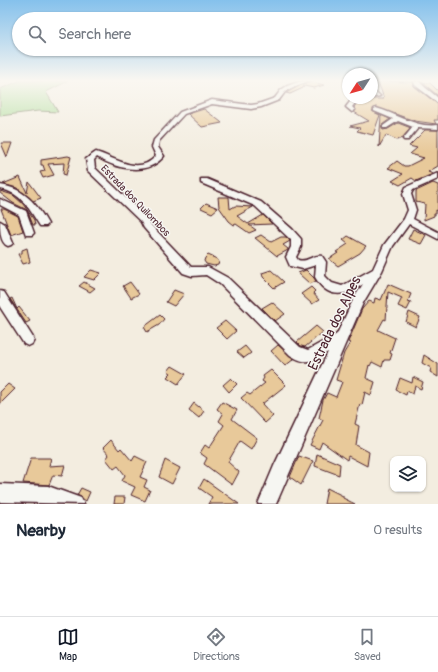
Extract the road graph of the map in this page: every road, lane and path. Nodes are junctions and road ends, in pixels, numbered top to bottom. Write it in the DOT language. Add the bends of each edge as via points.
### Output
graph roads {
  1 [pos="204,105"];
  2 [pos="232,105"];
  3 [pos="263,105"];
  4 [pos="350,105"];
  5 [pos="352,110"];
  6 [pos="376,110"];
  7 [pos="396,120"];
  8 [pos="389,126"];
  9 [pos="418,126"];
  10 [pos="438,127"];
  11 [pos="406,140"];
  12 [pos="438,175"];
  13 [pos="204,181"];
  14 [pos="0,187"];
  15 [pos="0,202"];
  16 [pos="408,220"];
  17 [pos="0,224"];
  18 [pos="43,224"];
  19 [pos="29,233"];
  20 [pos="438,236"];
  21 [pos="8,243"];
  22 [pos="378,271"];
  23 [pos="0,295"];
  24 [pos="341,338"];
  25 [pos="28,340"];
  26 [pos="0,494"];
  27 [pos="75,504"];
  28 [pos="267,504"];
  1 -- 24 [label="street, Estrada dos Quilombos" via="182,113 156,141 156,152 160,156 149,166 133,167 107,160 96,154 90,159 91,169 145,221 187,270 208,271 224,281 295,351 303,356 309,356"];
  2 -- 3 [label="street, Estrada dos Quilombos" via="251,107"];
  4 -- 5 [label="street"];
  6 -- 7 [label="street"];
  7 -- 8 [label="street"];
  7 -- 9 [label="street"];
  9 -- 10 [label="street" via="432,129"];
  9 -- 11 [label="street"];
  12 -- 16 [label="street" via="409,189 407,194 412,210"];
  13 -- 22 [label="street" via="258,204 274,217 296,239 296,247 291,257 294,263 302,266 320,260 320,277 328,287 336,291 346,290"];
  14 -- 18 [label="street" via="16,192 34,207"];
  15 -- 19 [label="street" via="23,213"];
  16 -- 20 [label="street"];
  16 -- 22 [label="street, Estrada dos Alpes" via="389,245"];
  17 -- 21 [label="street"];
  22 -- 24 [label="street, Estrada dos Alpes" via="361,296"];
  23 -- 25 [label="street"];
  24 -- 28 [label="street, Estrada dos Alpes"];
  26 -- 27 [label="street" via="48,495"];
}
